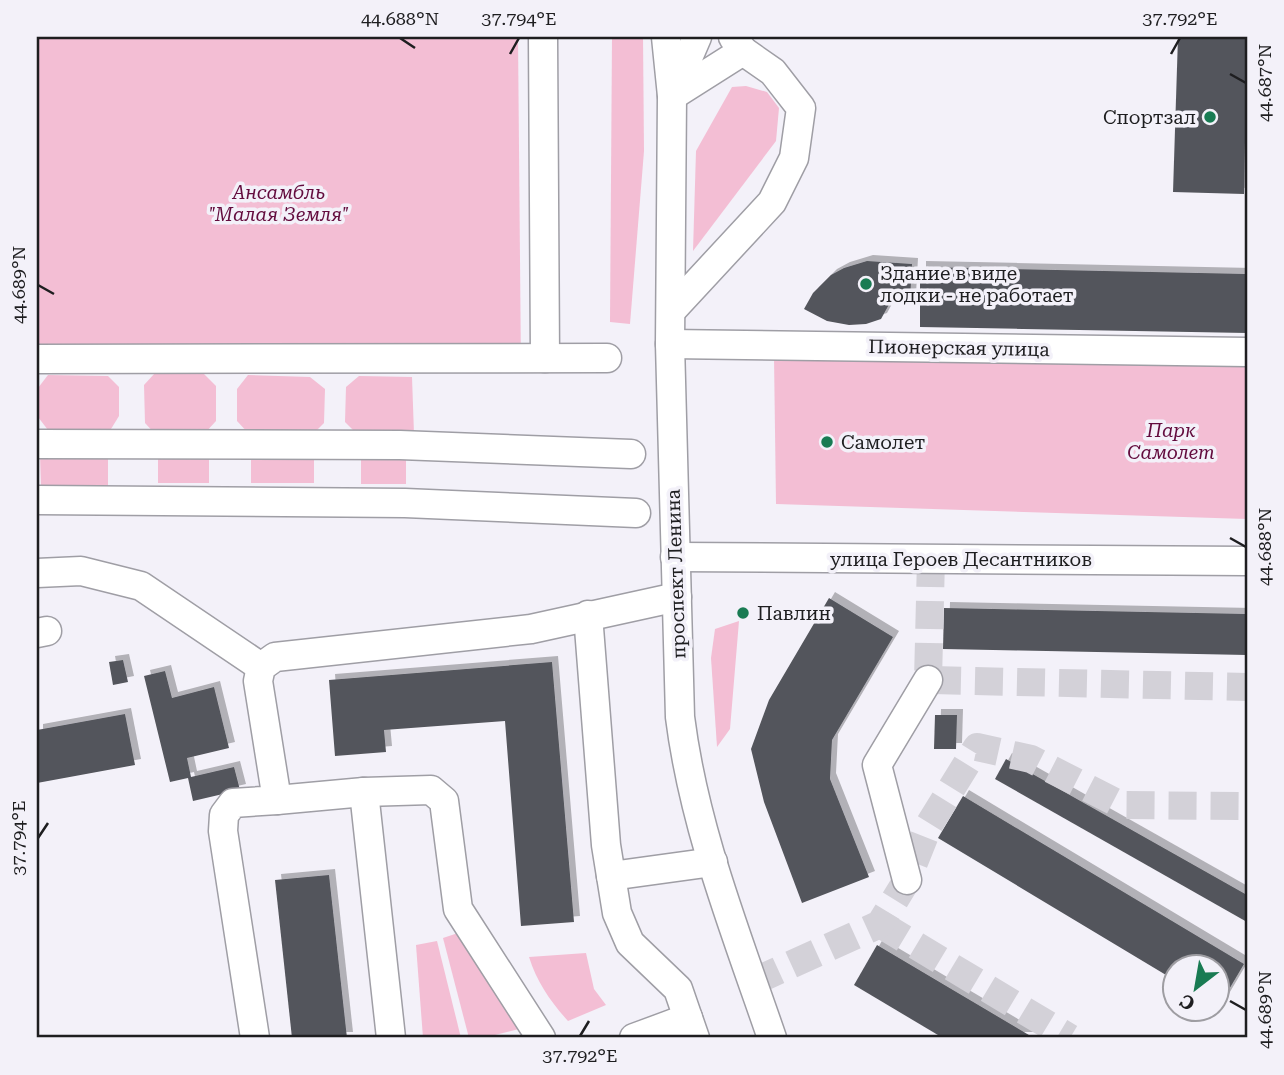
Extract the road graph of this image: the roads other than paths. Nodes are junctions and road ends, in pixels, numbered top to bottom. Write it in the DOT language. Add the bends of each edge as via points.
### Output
graph roads {
  1 [pos="543,37"];
  2 [pos="666,37"];
  3 [pos="697,37"];
  4 [pos="738,44"];
  5 [pos="672,96"];
  6 [pos="671,311"];
  7 [pos="670,344"];
  8 [pos="1247,352"];
  9 [pos="545,358"];
  10 [pos="607,358"];
  11 [pos="37,359"];
  12 [pos="37,443"];
  13 [pos="631,454"];
  14 [pos="37,500"];
  15 [pos="636,513"];
  16 [pos="675,557"];
  17 [pos="1247,561"];
  18 [pos="37,573"];
  19 [pos="677,597"];
  20 [pos="588,615"];
  21 [pos="261,667"];
  22 [pos="928,680"];
  23 [pos="364,792"];
  24 [pos="277,800"];
  25 [pos="713,862"];
  26 [pos="611,876"];
  27 [pos="907,880"];
  28 [pos="691,1028"];
  29 [pos="255,1038"];
  30 [pos="391,1038"];
  31 [pos="541,1038"];
  32 [pos="634,1038"];
  33 [pos="772,1038"];
  1 -- 9 [label="street"];
  2 -- 5 [label="street, проспект Ленина"];
  3 -- 5 [label="street, проспект Ленина"];
  4 -- 5 [label="street"];
  4 -- 6 [label="street" via="773,72 801,108 794,158 772,202"];
  5 -- 6 [label="street, проспект Ленина"];
  6 -- 7 [label="street, проспект Ленина"];
  7 -- 8 [label="street, Пионерская улица"];
  7 -- 16 [label="street, проспект Ленина"];
  9 -- 10 [label="street"];
  9 -- 11 [label="street"];
  12 -- 13 [label="street" via="400,445"];
  14 -- 15 [label="street" via="392,502"];
  16 -- 17 [label="street, улица Героев Десантников"];
  16 -- 19 [label="street, проспект Ленина"];
  18 -- 21 [label="street" via="81,571 141,586"];
  19 -- 20 [label="street"];
  19 -- 25 [label="street, проспект Ленина" via="686,766"];
  20 -- 21 [label="street" via="531,629 275,657"];
  20 -- 26 [label="street"];
  21 -- 24 [label="street" via="258,681"];
  22 -- 27 [label="street" via="877,765"];
  23 -- 24 [label="street"];
  23 -- 30 [label="street"];
  23 -- 31 [label="street" via="431,790 444,801 458,909"];
  24 -- 29 [label="street" via="233,803 224,815"];
  25 -- 26 [label="street"];
  25 -- 33 [label="street, проспект Ленина"];
  26 -- 28 [label="street" via="617,913 630,943 678,989"];
  28 -- 32 [label="street"];
}
